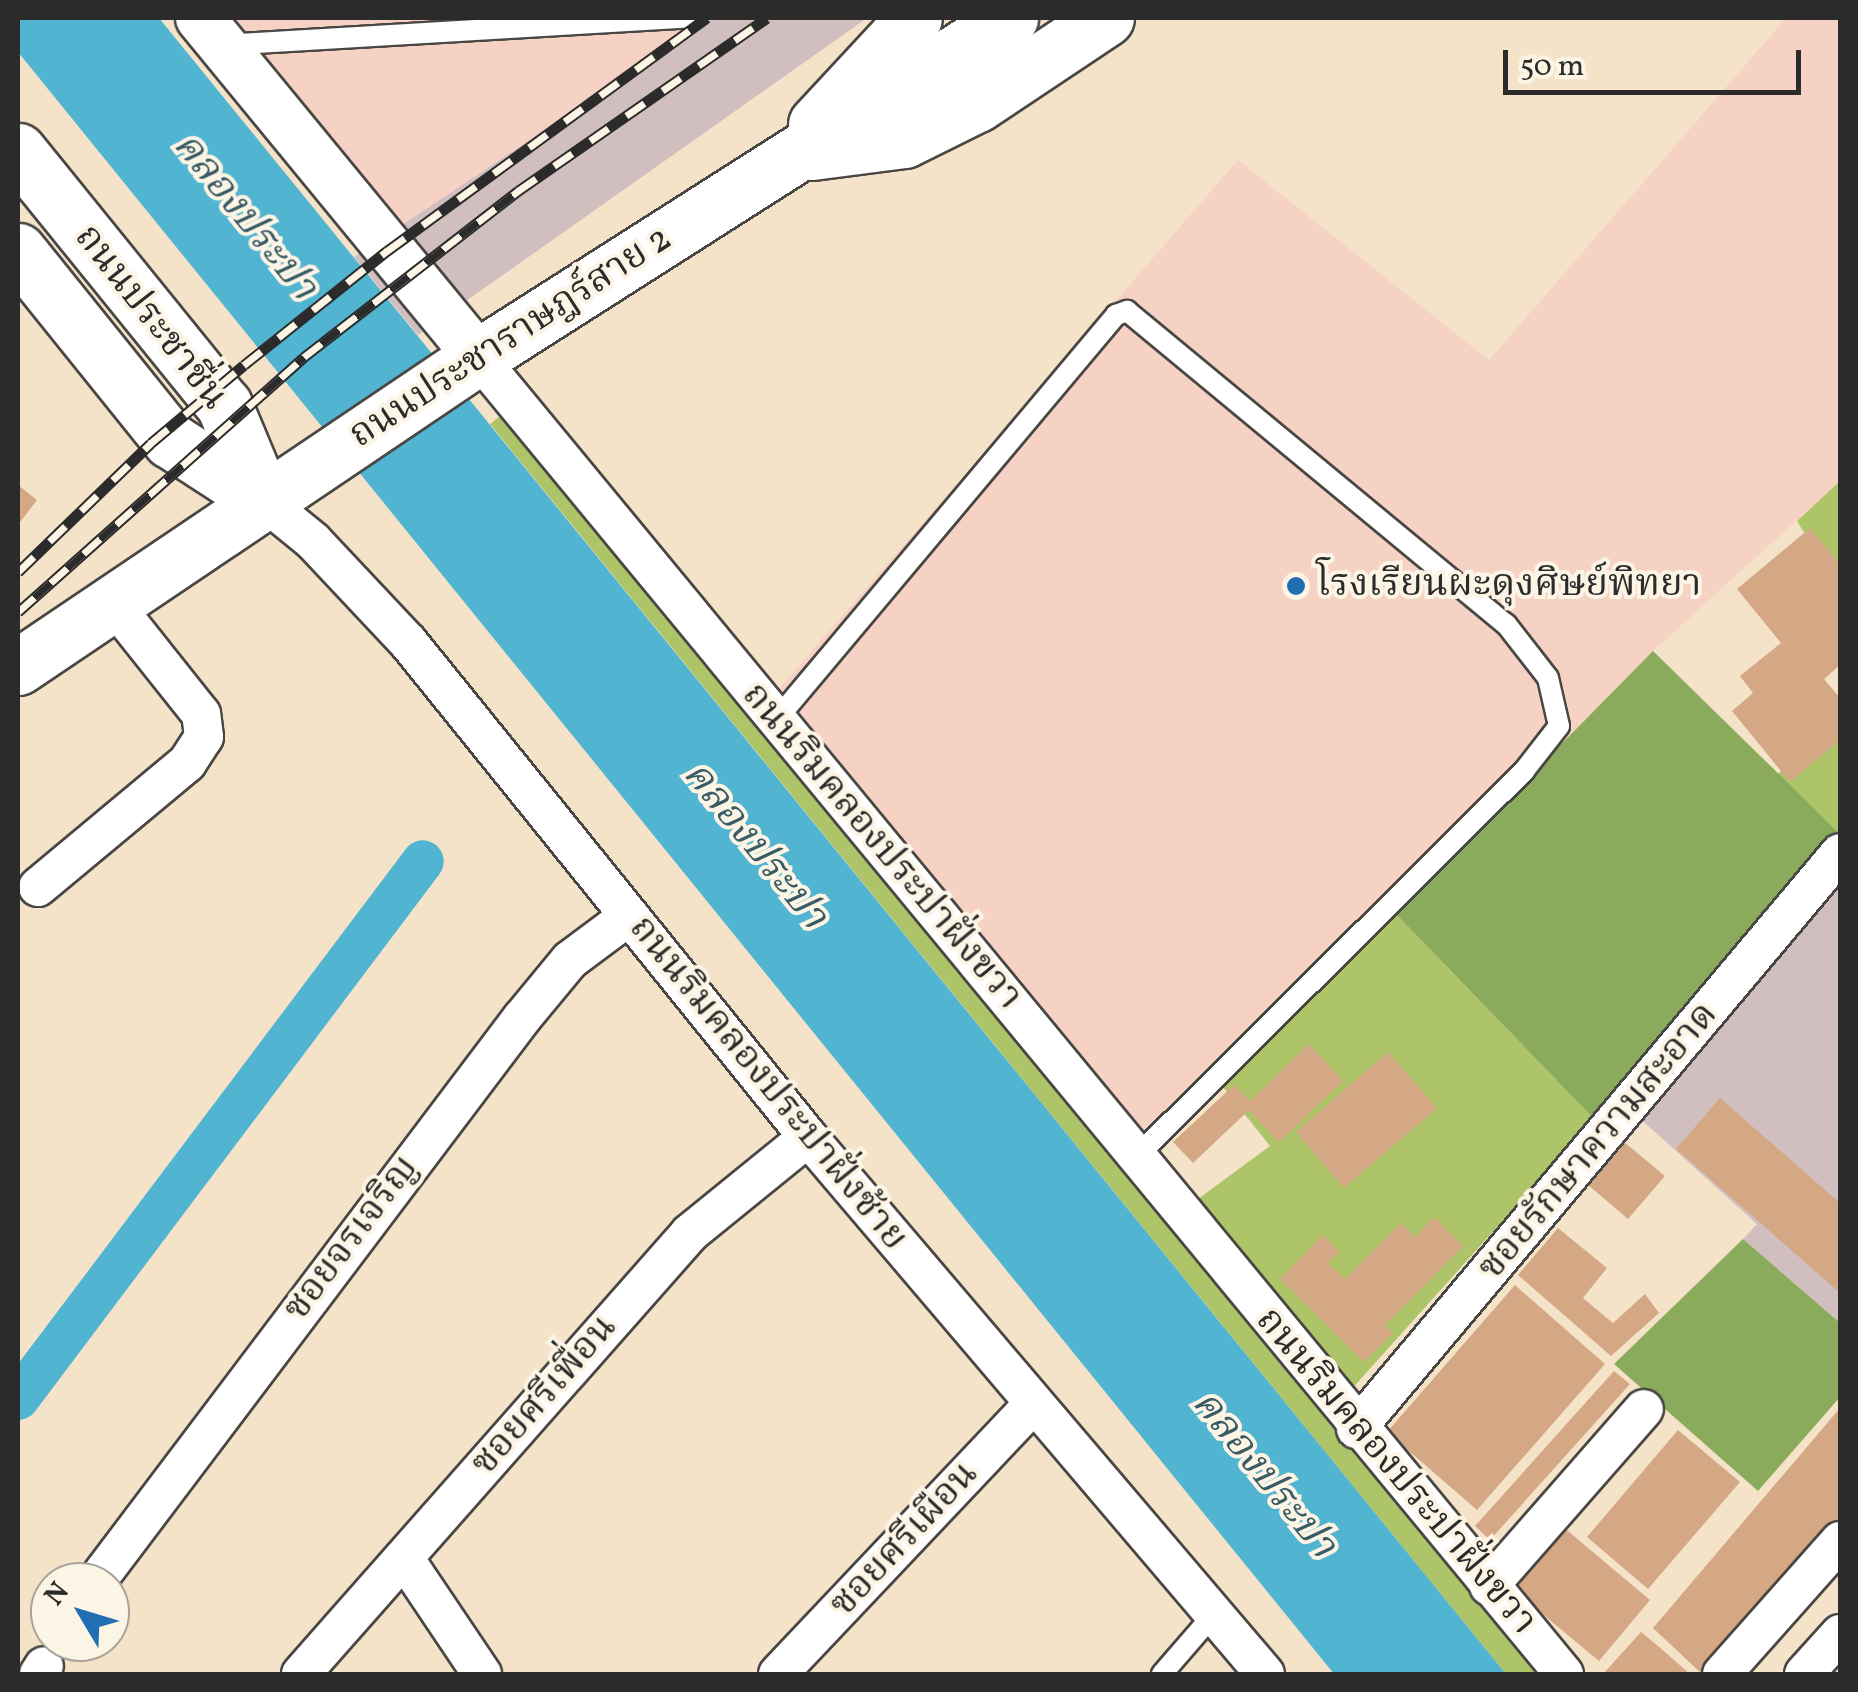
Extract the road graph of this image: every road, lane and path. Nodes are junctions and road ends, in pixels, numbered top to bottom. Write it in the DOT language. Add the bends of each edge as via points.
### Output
graph roads {
  1 [pos="685,18"];
  2 [pos="914,18"];
  3 [pos="1106,18"];
  4 [pos="995,28"];
  5 [pos="211,32"];
  6 [pos="18,152"];
  7 [pos="794,154"];
  8 [pos="18,251"];
  9 [pos="470,362"];
  10 [pos="264,501"];
  11 [pos="111,601"];
  12 [pos="18,666"];
  13 [pos="776,720"];
  14 [pos="1840,853"];
  15 [pos="38,887"];
  16 [pos="629,916"];
  17 [pos="808,1137"];
  18 [pos="1136,1157"];
  19 [pos="1032,1405"];
  20 [pos="1644,1409"];
  21 [pos="1356,1429"];
  22 [pos="1840,1542"];
  23 [pos="404,1558"];
  24 [pos="111,1562"];
  25 [pos="1489,1586"];
  26 [pos="1214,1614"];
  27 [pos="1840,1634"];
  28 [pos="301,1674"];
  29 [pos="482,1674"];
  30 [pos="778,1674"];
  31 [pos="1162,1674"];
  32 [pos="1265,1674"];
  33 [pos="1564,1674"];
  34 [pos="1722,1674"];
  35 [pos="1804,1674"];
  1 -- 5 [label="lane"];
  2 -- 7 [label="main road" via="835,97"];
  3 -- 7 [label="main road" via="977,104 904,140"];
  4 -- 7 [label="main road, ถนนประชาราษฎร์สาย 2"];
  5 -- 9 [label="street, ถนนริมคลองประปาฝั่งขวา"];
  6 -- 10 [label="main road, ถนนประชาชื่น" via="224,405"];
  7 -- 9 [label="main road, ถนนประชาราษฎร์สาย 2"];
  8 -- 10 [label="main road, ถนนประชาชื่น" via="170,440"];
  9 -- 10 [label="main road, ถนนประชาราษฎร์สาย 2"];
  9 -- 13 [label="street, ถนนริมคลองประปาฝั่งขวา"];
  10 -- 11 [label="main road, ถนนประชาราษฎร์สาย 2"];
  10 -- 16 [label="street, ถนนริมคลองประปาฝั่งซ้าย" via="313,541 408,642"];
  11 -- 12 [label="main road, ถนนประชาราษฎร์สาย 2"];
  11 -- 15 [label="street" via="201,714 204,737 188,763"];
  13 -- 18 [label="street, ถนนริมคลองประปาฝั่งขวา"];
  13 -- 18 [label="lane" via="1116,316 1127,312 1506,624 1548,678 1559,726 1524,771"];
  14 -- 21 [label="street, ซอยรักษาความสะอาด"];
  16 -- 17 [label="street, ถนนริมคลองประปาฝั่งซ้าย"];
  16 -- 24 [label="street, ซอยจรเจริญ" via="570,960 522,1018"];
  17 -- 19 [label="street, ถนนริมคลองประปาฝั่งซ้าย"];
  17 -- 23 [label="street, ซอยศรีเพื่อน" via="690,1233"];
  18 -- 21 [label="street, ถนนริมคลองประปาฝั่งขวา"];
  19 -- 26 [label="street, ถนนริมคลองประปาฝั่งซ้าย"];
  19 -- 30 [label="street, ซอยศรีเผือน"];
  20 -- 25 [label="street"];
  21 -- 25 [label="street, ถนนริมคลองประปาฝั่งขวา"];
  22 -- 34 [label="street"];
  23 -- 28 [label="street, ซอยศรีเพื่อน"];
  23 -- 29 [label="street"];
  25 -- 33 [label="street, ถนนริมคลองประปาฝั่งขวา"];
  26 -- 31 [label="lane"];
  26 -- 32 [label="street, ถนนริมคลองประปาฝั่งซ้าย"];
  27 -- 35 [label="street"];
}
